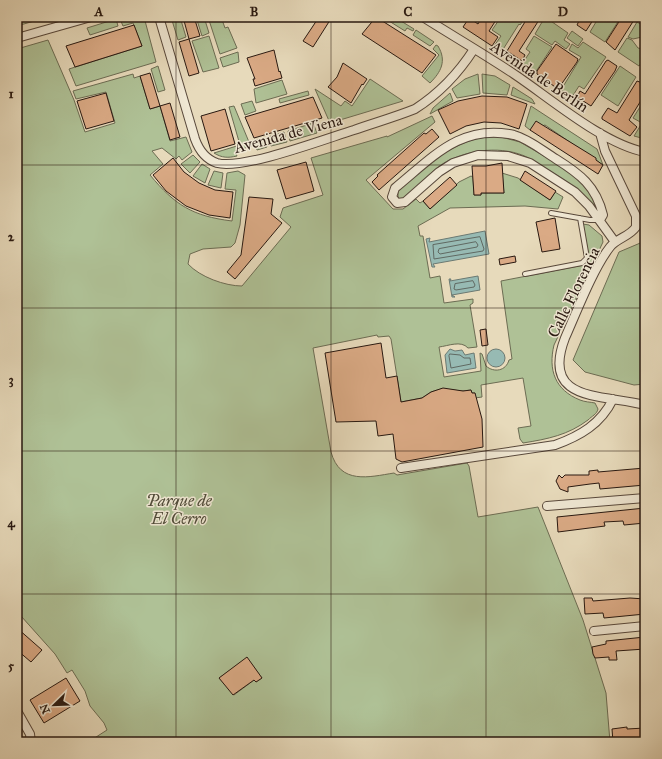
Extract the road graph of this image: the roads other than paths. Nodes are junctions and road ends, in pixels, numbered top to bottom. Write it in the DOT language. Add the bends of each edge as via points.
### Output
graph roads {
  1 [pos="91,17"];
  2 [pos="159,17"];
  3 [pos="423,17"];
  4 [pos="17,38"];
  5 [pos="474,50"];
  6 [pos="600,133"];
  7 [pos="645,152"];
  8 [pos="551,213"];
  9 [pos="580,218"];
  10 [pos="600,220"];
  11 [pos="616,242"];
  12 [pos="525,274"];
  13 [pos="613,399"];
  14 [pos="645,405"];
  15 [pos="402,468"];
  16 [pos="645,498"];
  17 [pos="547,506"];
  18 [pos="645,626"];
  19 [pos="594,631"];
  20 [pos="17,711"];
  21 [pos="31,742"];
  1 -- 4 [label="street"];
  2 -- 5 [label="street, Avenida de Viena" via="195,139 204,155 218,163 240,163 258,159 415,109 440,92 452,80"];
  3 -- 5 [label="street, Avenida de Berlín"];
  5 -- 6 [label="street, Avenida de Berlín"];
  6 -- 7 [label="street, Avenida de Berlín" via="628,147"];
  6 -- 11 [label="street, Calle Florencia" via="605,151 637,222 633,232"];
  8 -- 9 [label="lane"];
  9 -- 10 [label="lane"];
  9 -- 12 [label="lane" via="585,260 582,263"];
  10 -- 10 [label="street" via="575,192 530,163 508,156 478,155 460,160 439,172 405,202 397,203 392,197 395,188 447,145 475,134 515,135 584,178 594,191 603,215"];
  10 -- 11 [label="street"];
  11 -- 13 [label="street, Calle Florencia" via="605,255 565,338 558,366 562,379 572,389"];
  13 -- 14 [label="street, Calle Florencia"];
  13 -- 15 [label="street" via="608,410 592,427 555,445"];
  16 -- 17 [label="street"];
  18 -- 19 [label="street"];
  20 -- 21 [label="street" via="30,734"];
}
